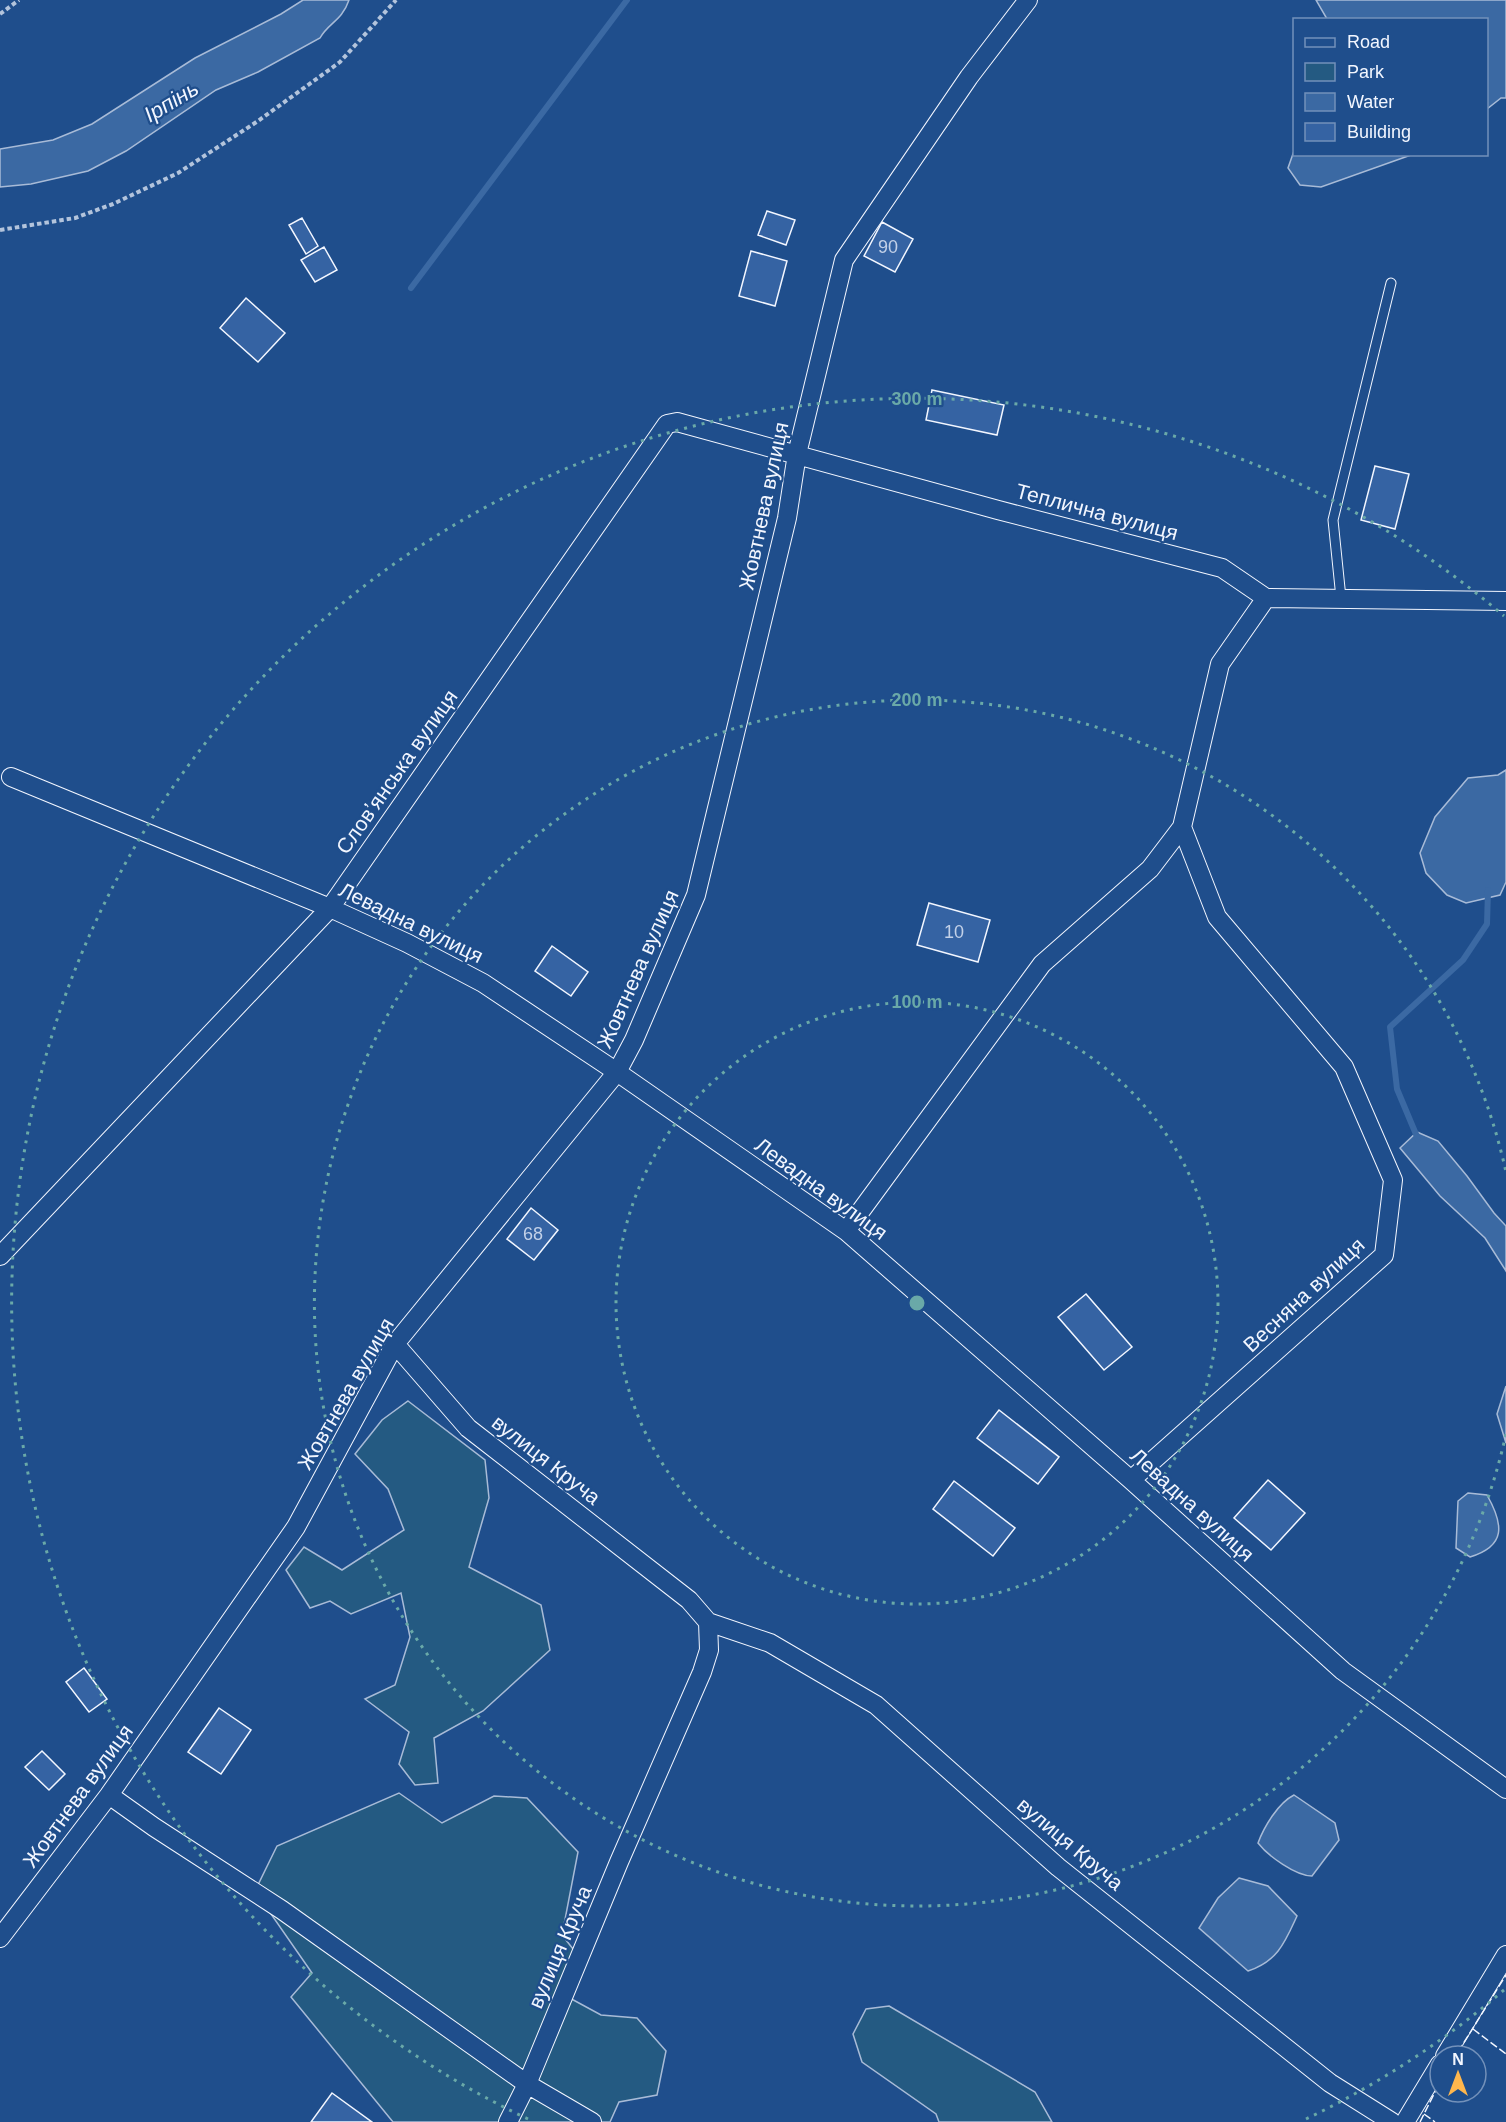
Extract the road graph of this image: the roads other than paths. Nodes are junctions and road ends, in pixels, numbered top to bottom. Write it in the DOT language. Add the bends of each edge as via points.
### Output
graph roads {
  1 [pos="1028,0"];
  2 [pos="1391,283"];
  3 [pos="677,422"];
  4 [pos="796,454"];
  5 [pos="1266,598"];
  6 [pos="1341,598"];
  7 [pos="1506,601"];
  8 [pos="11,777"];
  9 [pos="1182,827"];
  10 [pos="330,908"];
  11 [pos="617,1072"];
  12 [pos="846,1231"];
  13 [pos="0,1256"];
  14 [pos="395,1344"];
  15 [pos="1131,1480"];
  16 [pos="708,1622"];
  17 [pos="1506,1789"];
  18 [pos="109,1794"];
  19 [pos="0,1938"];
  20 [pos="1506,1956"];
  21 [pos="1452,2044"];
  22 [pos="527,2084"];
  23 [pos="1428,2084"];
  24 [pos="508,2122"];
  25 [pos="592,2122"];
  26 [pos="1392,2122"];
  27 [pos="1405,2122"];
  1 -- 4 [label="street, Жовтнева вулиця" via="969,77 844,260"];
  2 -- 6 [label="lane" via="1334,520"];
  3 -- 4 [label="street, Теплична вулиця"];
  3 -- 10 [label="street, Словʼянська вулиця" via="667,423 661,431"];
  4 -- 5 [label="street, Теплична вулиця" via="1222,568"];
  4 -- 11 [label="street, Жовтнева вулиця" via="786,518 696,895"];
  5 -- 6 [label="street"];
  5 -- 9 [label="street" via="1220,664"];
  6 -- 7 [label="street"];
  8 -- 10 [label="street, Левадна вулиця"];
  9 -- 12 [label="street" via="1150,869 1042,964"];
  9 -- 15 [label="street, Весняна вулиця" via="1217,917 1344,1067 1393,1180 1384,1255"];
  10 -- 11 [label="street, Левадна вулиця" via="483,983"];
  10 -- 13 [label="street, Словʼянська вулиця"];
  11 -- 12 [label="street, Левадна вулиця"];
  11 -- 14 [label="street, Жовтнева вулиця"];
  12 -- 15 [label="street, Левадна вулиця"];
  14 -- 16 [label="street, вулиця Круча" via="468,1428 689,1600"];
  14 -- 18 [label="street, Жовтнева вулиця" via="296,1527"];
  15 -- 17 [label="street, Левадна вулиця" via="1343,1671"];
  16 -- 22 [label="street, вулиця Круча" via="709,1650 702,1672"];
  16 -- 26 [label="street, вулиця Круча" via="770,1643 876,1705 1058,1867 1330,2083"];
  18 -- 19 [label="street, Жовтнева вулиця"];
  18 -- 22 [label="street" via="282,1910"];
  20 -- 21 [label="street"];
  22 -- 24 [label="street, вулиця Круча"];
  22 -- 25 [label="street"];
  23 -- 27 [label="street"];
}
